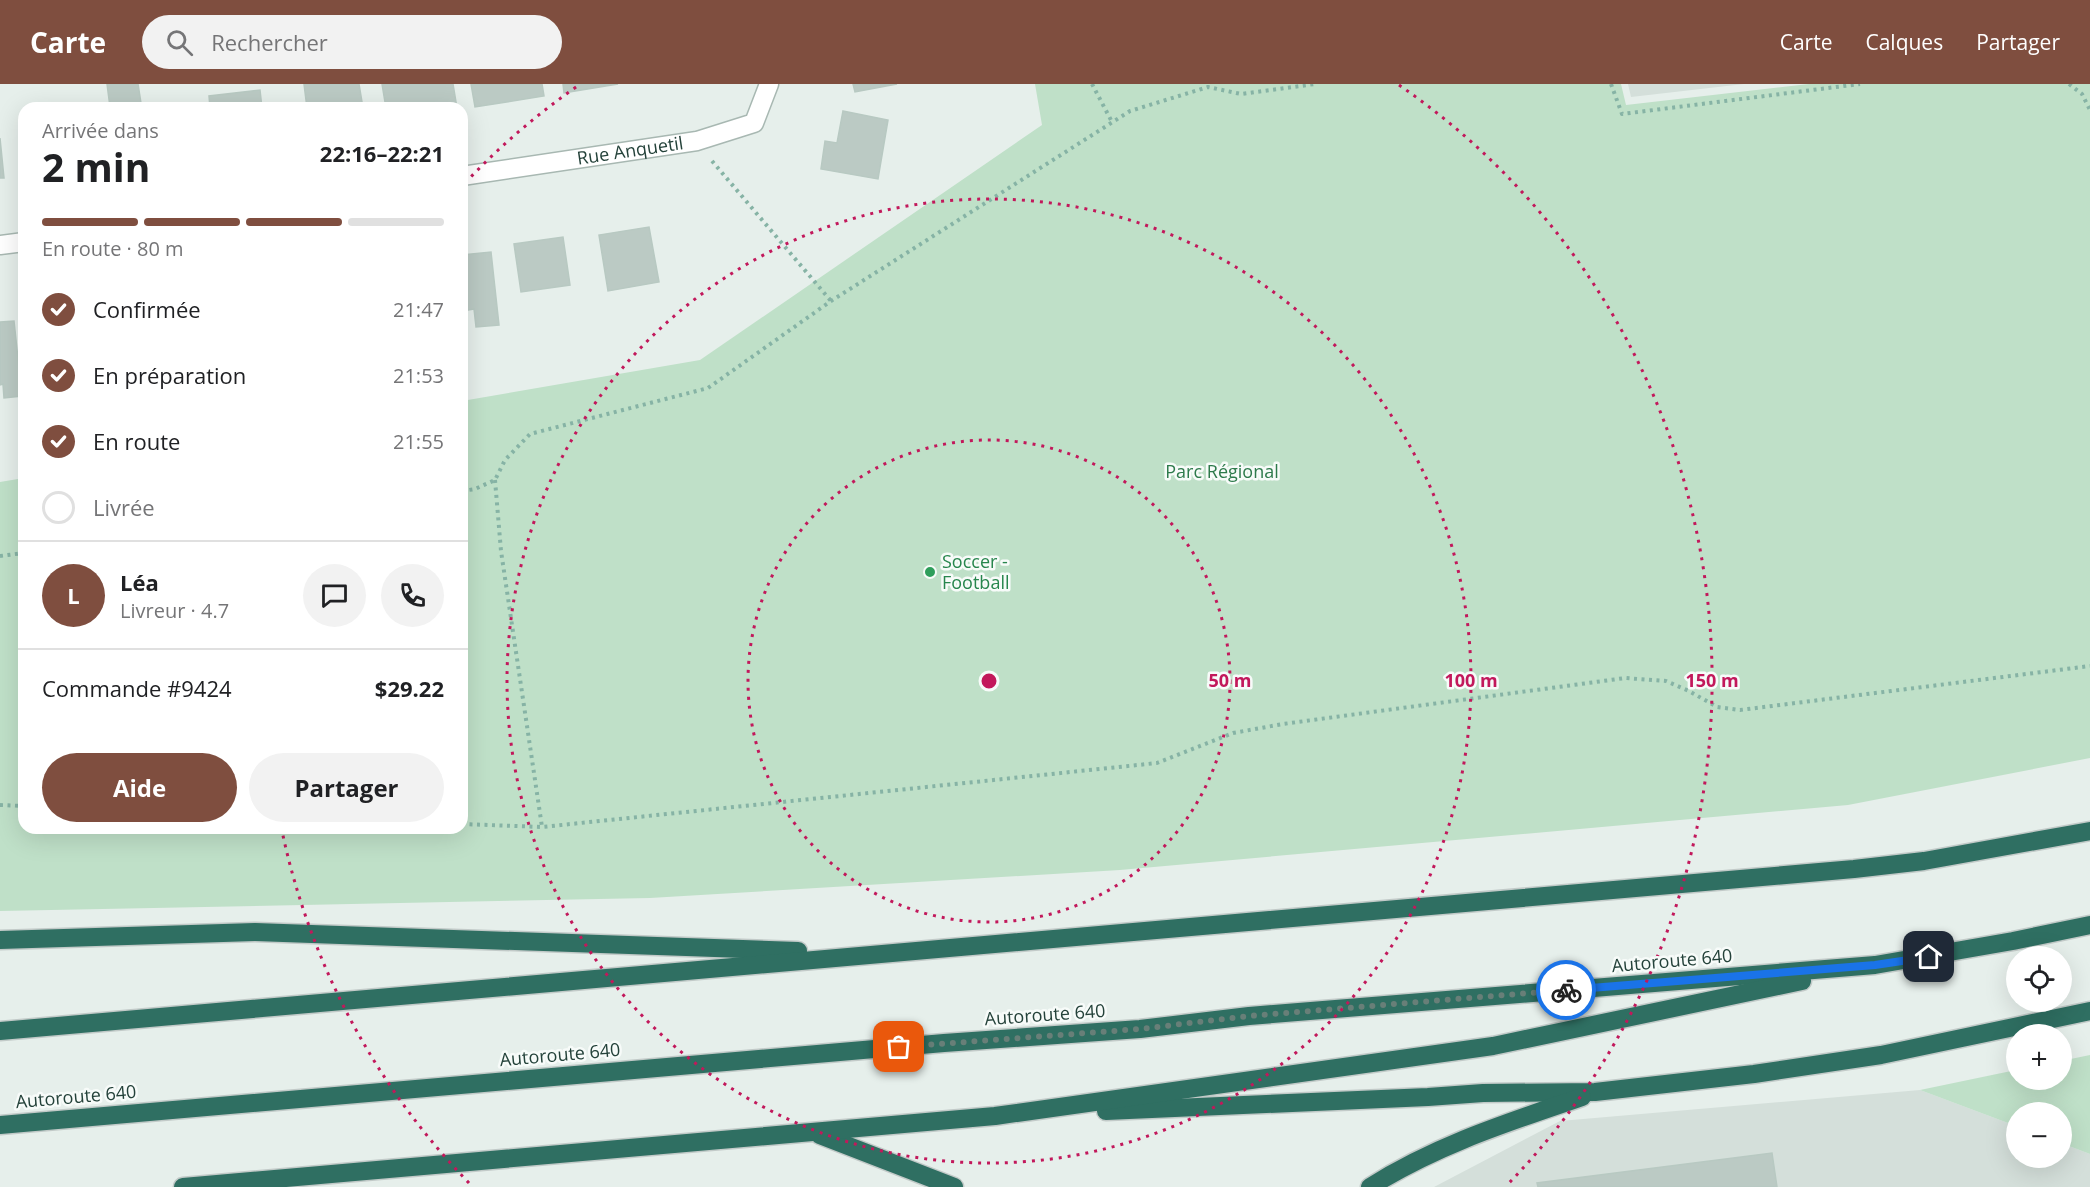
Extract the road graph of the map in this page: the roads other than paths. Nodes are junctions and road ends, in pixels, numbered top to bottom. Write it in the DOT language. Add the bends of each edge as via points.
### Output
graph roads {
  1 [pos="770,84"];
  2 [pos="468,175"];
  3 [pos="18,243"];
  4 [pos="0,245"];
  5 [pos="2090,831"];
  6 [pos="2090,925"];
  7 [pos="0,940"];
  8 [pos="878,954"];
  9 [pos="1875,965"];
  10 [pos="2090,1011"];
  11 [pos="0,1031"];
  12 [pos="1595,1092"];
  13 [pos="995,1116"];
  14 [pos="0,1125"];
  15 [pos="816,1133"];
  16 [pos="183,1187"];
  17 [pos="954,1187"];
  18 [pos="1370,1187"];
  1 -- 2 [label="street, Rue Anquetil" via="754,123 697,141"];
  3 -- 4 [label="street"];
  5 -- 8 [label="highway" via="1973,853 1854,869"];
  6 -- 9 [label="highway, Autoroute 640"];
  7 -- 8 [label="highway" via="255,932"];
  8 -- 11 [label="highway"];
  9 -- 13 [label="highway" via="1493,1047"];
  9 -- 14 [label="highway, Autoroute 640"];
  10 -- 12 [label="highway" via="1881,1055"];
  12 -- 13 [label="highway" via="1483,1093"];
  12 -- 18 [label="highway" via="1449,1145"];
  13 -- 15 [label="highway"];
  15 -- 16 [label="highway"];
  15 -- 17 [label="highway"];
}
